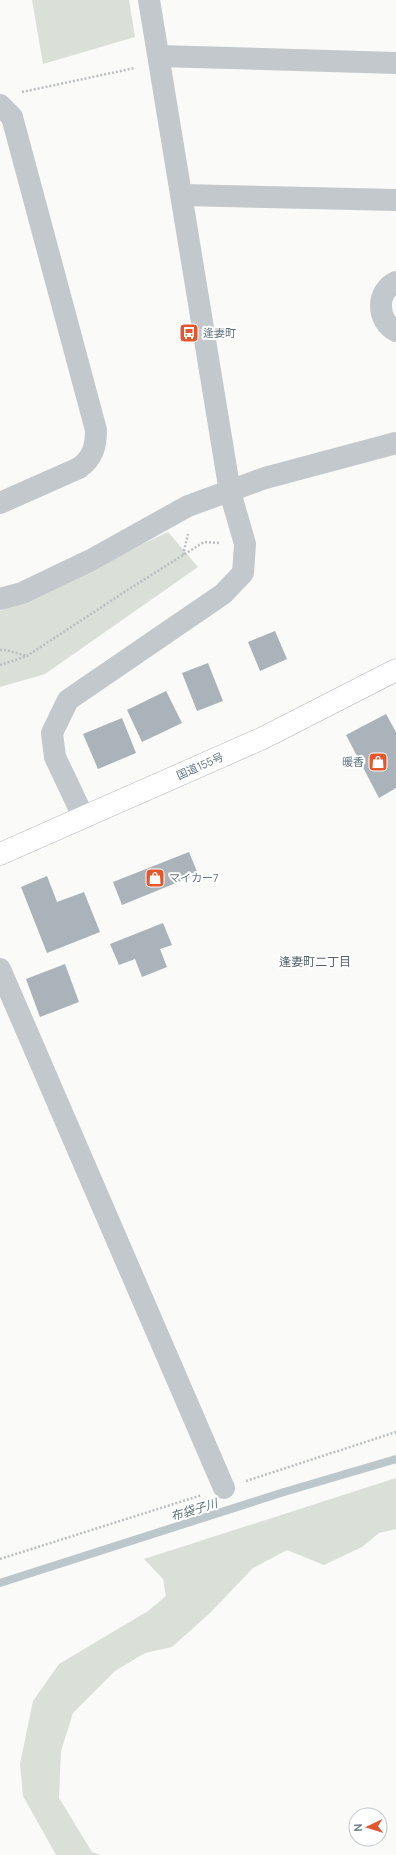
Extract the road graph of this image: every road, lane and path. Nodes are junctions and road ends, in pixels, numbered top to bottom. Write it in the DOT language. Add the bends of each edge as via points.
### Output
graph roads {
  1 [pos="149,0"];
  2 [pos="159,56"];
  3 [pos="396,62"];
  4 [pos="135,68"];
  5 [pos="0,105"];
  6 [pos="182,195"];
  7 [pos="396,200"];
  8 [pos="396,282"];
  9 [pos="396,331"];
  10 [pos="396,443"];
  11 [pos="230,492"];
  12 [pos="0,503"];
  13 [pos="245,544"];
  14 [pos="0,599"];
  15 [pos="0,650"];
  16 [pos="27,656"];
  17 [pos="0,665"];
  18 [pos="396,670"];
  19 [pos="83,816"];
  20 [pos="0,854"];
  21 [pos="0,969"];
  22 [pos="396,1432"];
  23 [pos="224,1488"];
  24 [pos="0,1560"];
  1 -- 2 [label="street"];
  2 -- 3 [label="street"];
  2 -- 6 [label="street"];
  4 -- 5 [label="path" via="10,94"];
  5 -- 12 [label="street" via="12,117 96,430 96,441 94,452 79,468"];
  6 -- 7 [label="street"];
  6 -- 11 [label="street"];
  8 -- 9 [label="street" via="386,289 380,307 387,325"];
  10 -- 11 [label="street" via="265,478"];
  11 -- 13 [label="street"];
  11 -- 14 [label="street" via="188,506 91,560 22,592"];
  13 -- 16 [label="path" via="204,542"];
  13 -- 19 [label="street" via="243,573 223,594 68,700 52,733 54,751"];
  15 -- 16 [label="path"];
  16 -- 17 [label="path"];
  18 -- 19 [label="highway, 国道155号" via="263,738"];
  19 -- 20 [label="highway, 国道155号"];
  21 -- 23 [label="street"];
  22 -- 23 [label="path"];
  23 -- 24 [label="path"];
}
